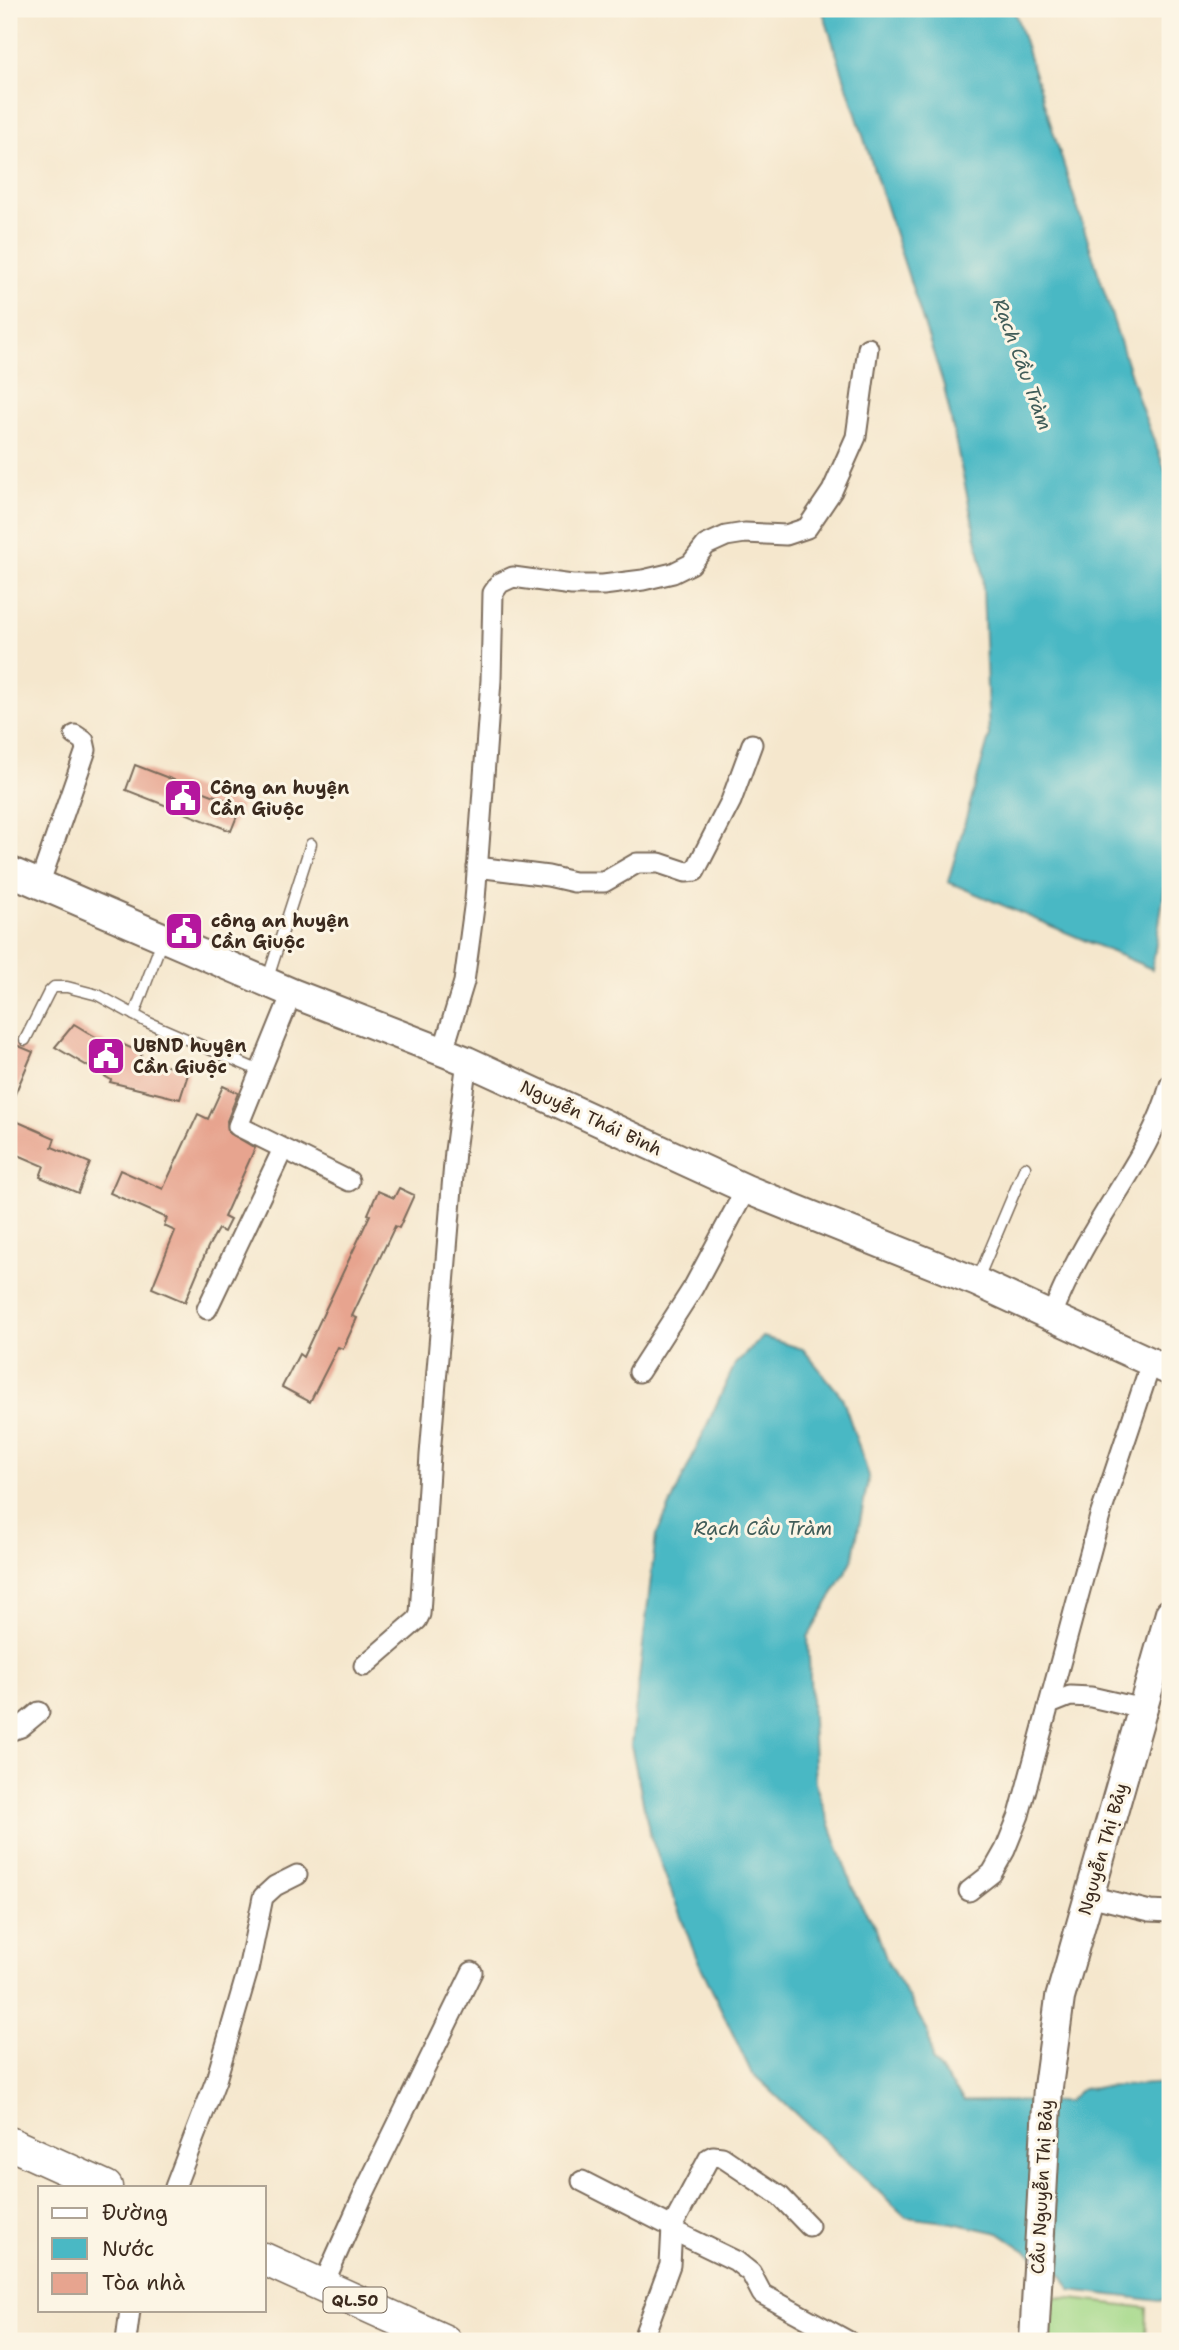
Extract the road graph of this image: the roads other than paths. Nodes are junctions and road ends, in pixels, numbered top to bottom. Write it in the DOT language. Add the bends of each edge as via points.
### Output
graph roads {
  1 [pos="868,348"];
  2 [pos="75,735"];
  3 [pos="752,744"];
  4 [pos="311,844"];
  5 [pos="477,867"];
  6 [pos="9,871"];
  7 [pos="39,885"];
  8 [pos="163,938"];
  9 [pos="266,982"];
  10 [pos="292,993"];
  11 [pos="135,1015"];
  12 [pos="25,1040"];
  13 [pos="455,1056"];
  14 [pos="260,1072"];
  15 [pos="1170,1085"];
  16 [pos="283,1149"];
  17 [pos="1025,1167"];
  18 [pos="349,1181"];
  19 [pos="746,1189"];
  20 [pos="977,1282"];
  21 [pos="207,1310"];
  22 [pos="1051,1317"];
  23 [pos="1161,1367"];
  24 [pos="639,1372"];
  25 [pos="1170,1613"];
  26 [pos="364,1666"];
  27 [pos="1050,1704"];
  28 [pos="1143,1709"];
  29 [pos="38,1712"];
  30 [pos="9,1731"];
  31 [pos="297,1875"];
  32 [pos="969,1891"];
  33 [pos="1089,1896"];
  34 [pos="1170,1912"];
  35 [pos="472,1972"];
  36 [pos="1048,2087"];
  37 [pos="9,2143"];
  38 [pos="582,2181"];
  39 [pos="104,2186"];
  40 [pos="175,2186"];
  41 [pos="810,2226"];
  42 [pos="672,2229"];
  43 [pos="266,2260"];
  44 [pos="323,2286"];
  45 [pos="130,2312"];
  46 [pos="126,2341"];
  47 [pos="445,2341"];
  48 [pos="642,2341"];
  49 [pos="848,2341"];
  50 [pos="1034,2341"];
  1 -- 5 [label="street" via="856,437 832,491 807,528 786,535 726,536 706,545 691,564 643,580 572,585 513,577 500,583 493,593"];
  2 -- 7 [label="street" via="84,741 86,750"];
  3 -- 5 [label="street" via="731,801 695,871 637,863 604,882 574,882"];
  4 -- 9 [label="lane"];
  5 -- 13 [label="street"];
  6 -- 7 [label="street, Nguyễn Thái Bình"];
  7 -- 8 [label="street, Nguyễn Thái Bình"];
  8 -- 9 [label="street, Nguyễn Thái Bình"];
  8 -- 11 [label="lane"];
  9 -- 10 [label="street, Nguyễn Thái Bình"];
  10 -- 13 [label="street, Nguyễn Thái Bình"];
  10 -- 14 [label="street"];
  11 -- 12 [label="lane" via="98,995 54,987"];
  11 -- 14 [label="lane"];
  13 -- 19 [label="street, Nguyễn Thái Bình"];
  13 -- 26 [label="street" via="454,1164 420,1614"];
  14 -- 16 [label="street" via="238,1126"];
  15 -- 22 [label="street" via="1156,1123 1092,1233"];
  16 -- 18 [label="street"];
  16 -- 21 [label="street"];
  17 -- 20 [label="lane"];
  19 -- 20 [label="street, Nguyễn Thái Bình"];
  19 -- 24 [label="street"];
  20 -- 22 [label="street, Nguyễn Thái Bình"];
  22 -- 23 [label="street, Nguyễn Thái Bình"];
  23 -- 27 [label="street" via="1100,1517"];
  25 -- 28 [label="street, Nguyễn Thị Bảy"];
  27 -- 28 [label="street" via="1070,1696 1091,1697"];
  27 -- 32 [label="street" via="1005,1850 992,1873"];
  28 -- 33 [label="street, Nguyễn Thị Bảy"];
  29 -- 30 [label="street"];
  31 -- 40 [label="street" via="263,1898 220,2068"];
  33 -- 34 [label="street"];
  33 -- 36 [label="street, Nguyễn Thị Bảy" via="1060,1998"];
  35 -- 44 [label="street"];
  36 -- 50 [label="street, Cầu Nguyễn Thị Bảy"];
  37 -- 39 [label="main road"];
  38 -- 42 [label="street"];
  41 -- 42 [label="street" via="779,2196 717,2155 709,2158"];
  42 -- 48 [label="street" via="670,2265"];
  42 -- 49 [label="street" via="736,2262 751,2273 762,2294"];
  43 -- 44 [label="main road, QL.50"];
  44 -- 47 [label="main road, QL.50"];
  45 -- 46 [label="street"];
}
